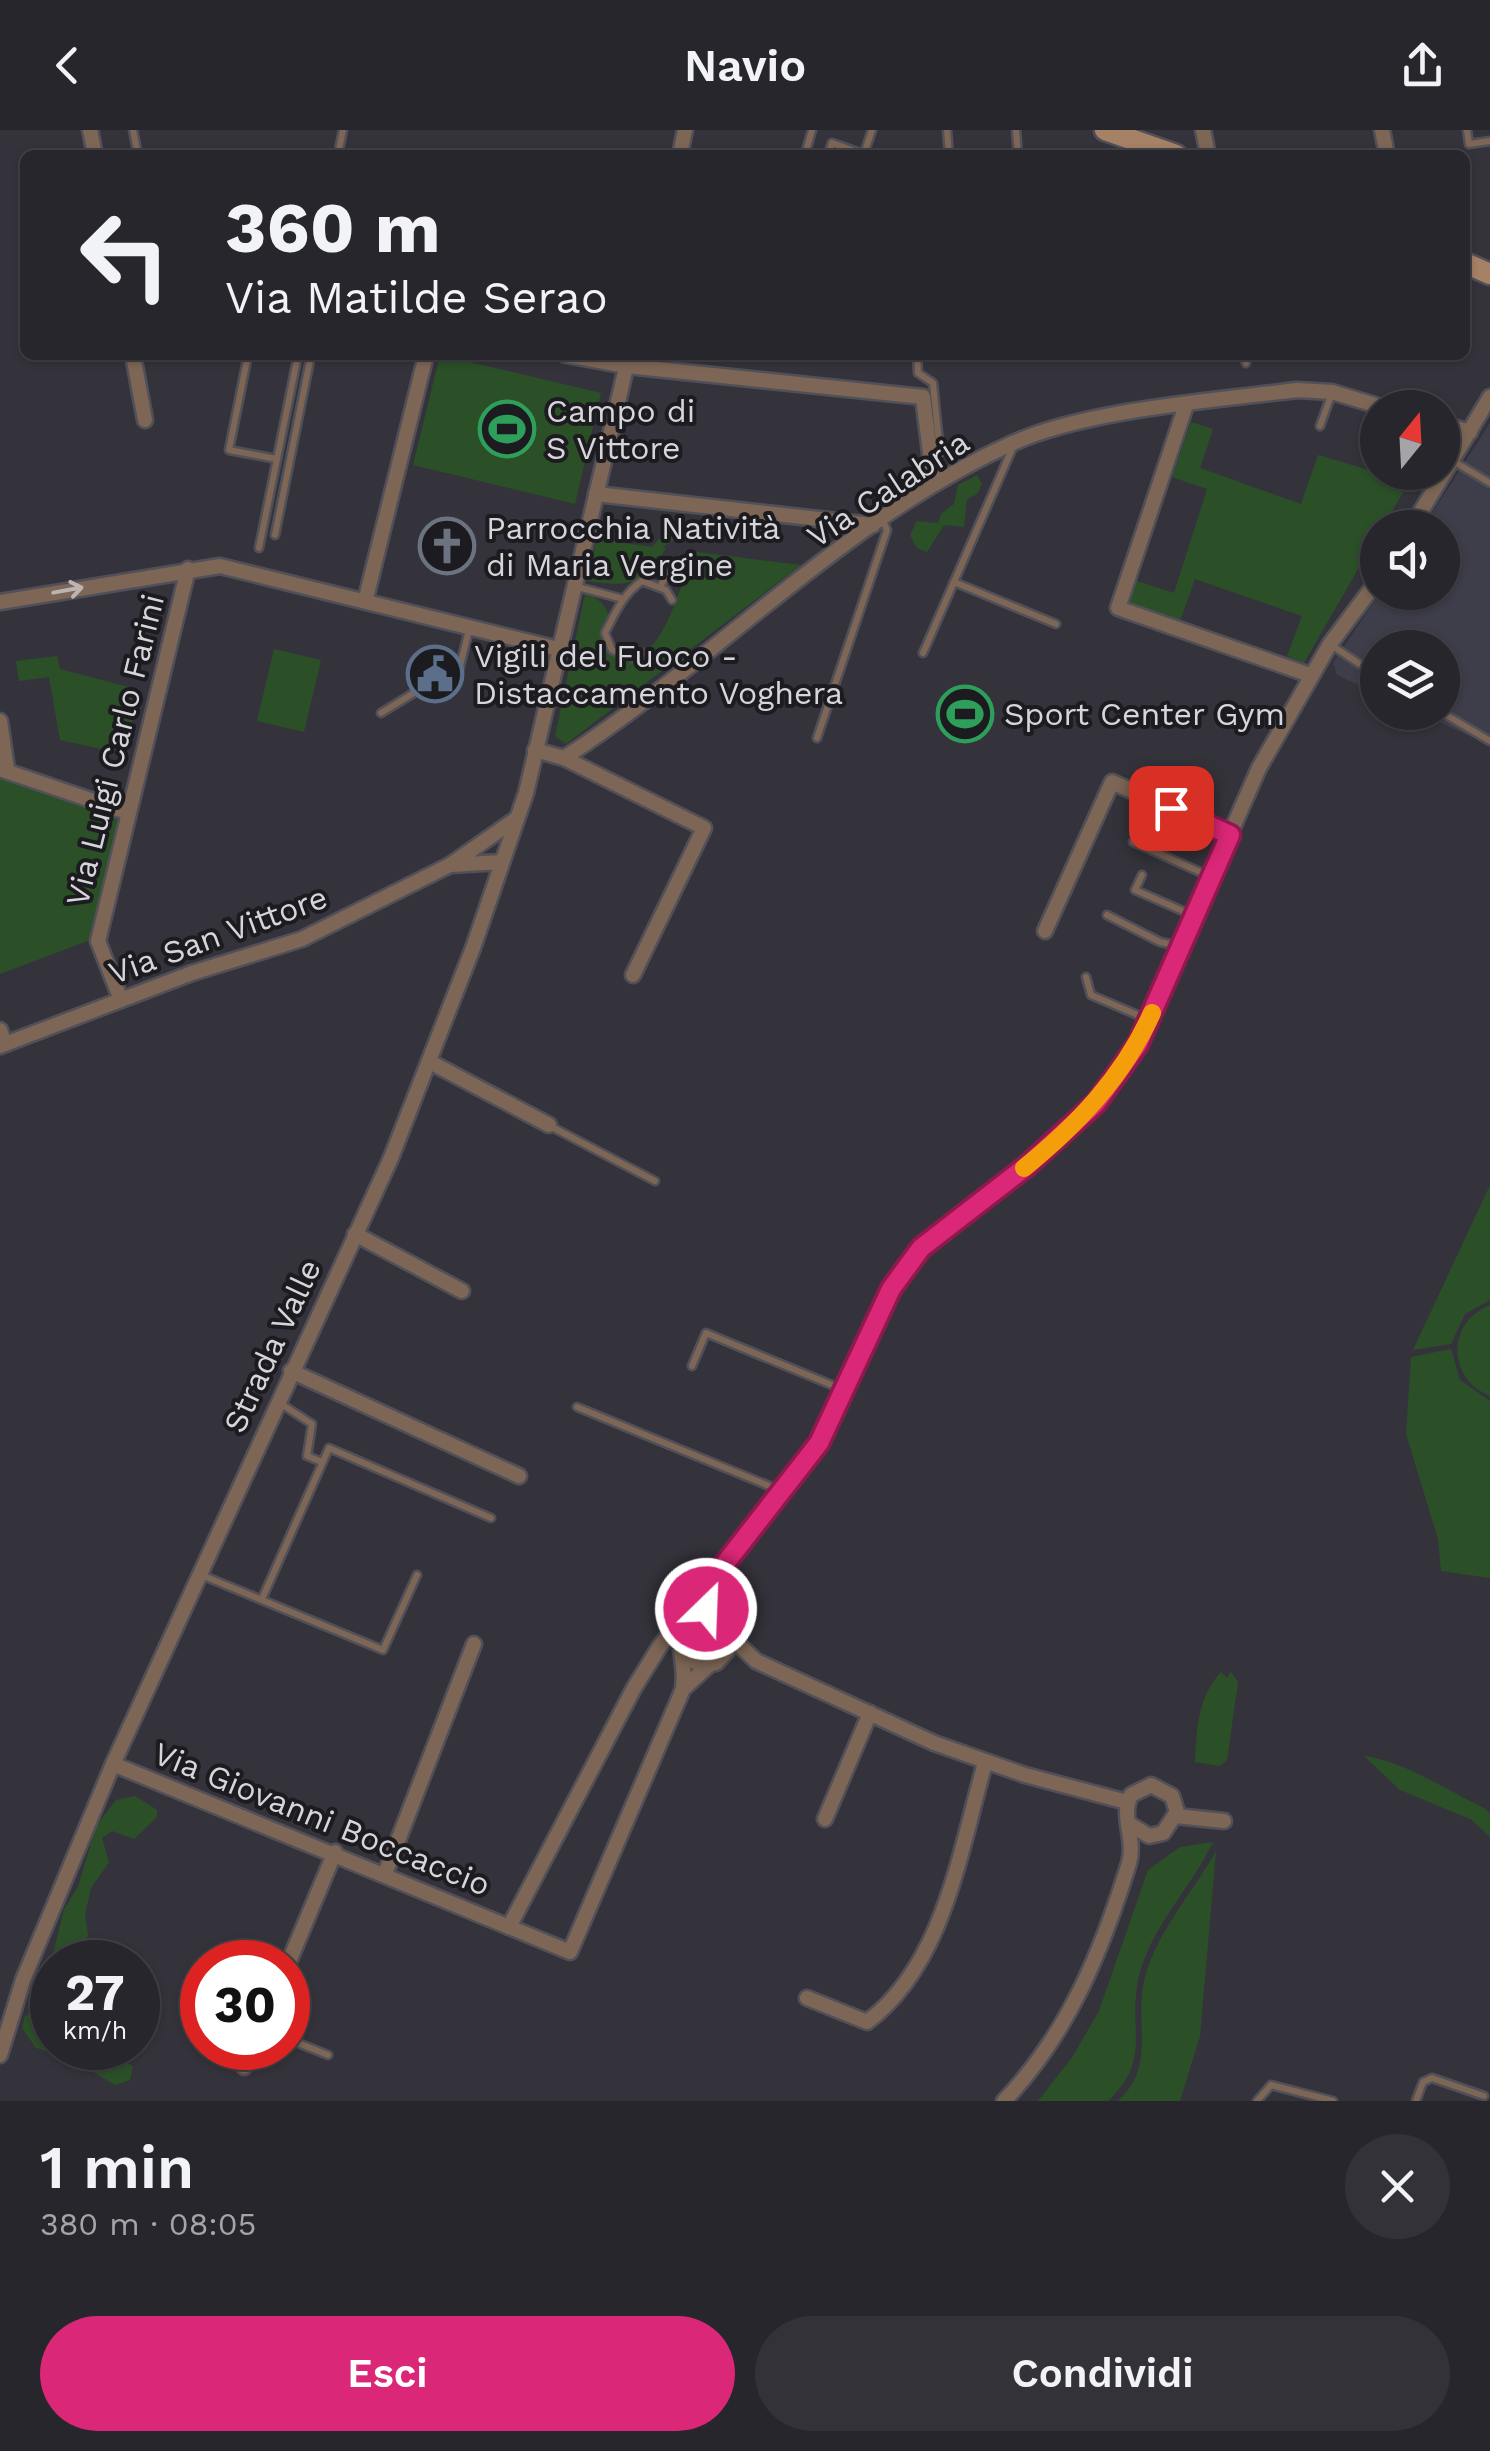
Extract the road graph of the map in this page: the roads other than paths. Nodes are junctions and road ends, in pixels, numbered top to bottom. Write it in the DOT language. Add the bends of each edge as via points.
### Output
graph roads {
  1 [pos="1106,130"];
  2 [pos="1467,130"];
  3 [pos="1490,141"];
  4 [pos="830,150"];
  5 [pos="850,150"];
  6 [pos="1162,150"];
  7 [pos="134,360"];
  8 [pos="247,360"];
  9 [pos="297,360"];
  10 [pos="311,360"];
  11 [pos="425,360"];
  12 [pos="917,360"];
  13 [pos="628,361"];
  14 [pos="1332,392"];
  15 [pos="1490,397"];
  16 [pos="1360,400"];
  17 [pos="1186,405"];
  18 [pos="145,420"];
  19 [pos="1320,426"];
  20 [pos="1460,429"];
  21 [pos="1470,432"];
  22 [pos="1015,441"];
  23 [pos="1460,443"];
  24 [pos="963,447"];
  25 [pos="277,460"];
  26 [pos="1460,465"];
  27 [pos="934,484"];
  28 [pos="1490,484"];
  29 [pos="596,494"];
  30 [pos="878,521"];
  31 [pos="275,535"];
  32 [pos="259,548"];
  33 [pos="188,568"];
  34 [pos="667,575"];
  35 [pos="954,582"];
  36 [pos="573,586"];
  37 [pos="660,587"];
  38 [pos="366,598"];
  39 [pos="623,600"];
  40 [pos="672,600"];
  41 [pos="0,602"];
  42 [pos="1360,604"];
  43 [pos="1056,624"];
  44 [pos="470,626"];
  45 [pos="1330,644"];
  46 [pos="558,648"];
  47 [pos="644,652"];
  48 [pos="923,654"];
  49 [pos="1360,664"];
  50 [pos="1310,675"];
  51 [pos="381,713"];
  52 [pos="0,721"];
  53 [pos="1460,724"];
  54 [pos="818,738"];
  55 [pos="1490,741"];
  56 [pos="536,750"];
  57 [pos="564,758"];
  58 [pos="3,769"];
  59 [pos="126,812"];
  60 [pos="517,819"];
  61 [pos="1230,835"];
  62 [pos="1133,842"];
  63 [pos="502,862"];
  64 [pos="450,865"];
  65 [pos="1142,875"];
  66 [pos="1212,877"];
  67 [pos="1107,916"];
  68 [pos="1194,916"];
  69 [pos="1046,931"];
  70 [pos="1181,946"];
  71 [pos="633,975"];
  72 [pos="1086,978"];
  73 [pos="121,1000"];
  74 [pos="1149,1019"];
  75 [pos="2,1040"];
  76 [pos="430,1062"];
  77 [pos="549,1125"];
  78 [pos="655,1181"];
  79 [pos="355,1234"];
  80 [pos="462,1291"];
  81 [pos="692,1366"];
  82 [pos="290,1372"];
  83 [pos="846,1390"];
  84 [pos="277,1401"];
  85 [pos="577,1407"];
  86 [pos="322,1462"];
  87 [pos="518,1476"];
  88 [pos="785,1492"];
  89 [pos="491,1518"];
  90 [pos="197,1574"];
  91 [pos="417,1574"];
  92 [pos="706,1588"];
  93 [pos="262,1599"];
  94 [pos="685,1614"];
  95 [pos="710,1615"];
  96 [pos="728,1634"];
  97 [pos="677,1642"];
  98 [pos="474,1644"];
  99 [pos="712,1664"];
  100 [pos="767,1666"];
  101 [pos="680,1695"];
  102 [pos="870,1714"];
  103 [pos="985,1762"];
  104 [pos="114,1764"];
  105 [pos="1128,1802"];
  106 [pos="1176,1816"];
  107 [pos="825,1820"];
  108 [pos="1224,1821"];
  109 [pos="1131,1825"];
  110 [pos="1156,1835"];
  111 [pos="335,1852"];
  112 [pos="1129,1863"];
  113 [pos="385,1874"];
  114 [pos="509,1926"];
  115 [pos="298,1940"];
  116 [pos="807,1998"];
  117 [pos="310,2048"];
  118 [pos="0,2054"];
  119 [pos="328,2056"];
  120 [pos="1484,2096"];
  121 [pos="1004,2101"];
  122 [pos="1257,2101"];
  123 [pos="1333,2101"];
  124 [pos="1416,2101"];
  1 -- 6 [label="main road"];
  2 -- 3 [label="lane" via="1469,144"];
  4 -- 5 [label="lane" via="832,144"];
  7 -- 18 [label="street"];
  8 -- 25 [label="lane" via="228,450"];
  9 -- 25 [label="lane"];
  10 -- 31 [label="lane"];
  11 -- 38 [label="street"];
  12 -- 24 [label="lane" via="918,372 933,383 940,452"];
  13 -- 27 [label="street" via="923,397"];
  13 -- 29 [label="street, Strada Valle"];
  14 -- 16 [label="street, Via Calabria"];
  14 -- 17 [label="street, Via Calabria" via="1297,390"];
  14 -- 19 [label="lane"];
  15 -- 21 [label="street"];
  17 -- 22 [label="street, Via Calabria" via="1076,423"];
  17 -- 50 [label="street" via="1118,608"];
  20 -- 21 [label="street"];
  21 -- 23 [label="street"];
  22 -- 27 [label="street, Via Calabria"];
  22 -- 35 [label="lane"];
  25 -- 32 [label="lane"];
  26 -- 28 [label="lane"];
  27 -- 30 [label="street, Via Calabria"];
  29 -- 30 [label="street"];
  29 -- 36 [label="street, Strada Valle"];
  30 -- 54 [label="lane" via="887,530"];
  30 -- 57 [label="street, Via Calabria"];
  33 -- 38 [label="street" via="220,566"];
  41 -- 33 [label="street, one-way"];
  33 -- 59 [label="street, Via Luigi Carlo Farini"];
  34 -- 37 [label="lane"];
  35 -- 43 [label="lane"];
  35 -- 48 [label="lane"];
  36 -- 39 [label="lane"];
  36 -- 46 [label="street, Strada Valle"];
  37 -- 39 [label="lane" via="642,581"];
  37 -- 40 [label="lane"];
  38 -- 44 [label="street"];
  39 -- 47 [label="lane" via="606,642 625,656"];
  42 -- 45 [label="street"];
  44 -- 46 [label="street"];
  44 -- 51 [label="lane" via="454,686 417,691"];
  45 -- 49 [label="lane"];
  45 -- 50 [label="street"];
  46 -- 56 [label="street, Strada Valle"];
  50 -- 61 [label="street"];
  52 -- 58 [label="street"];
  53 -- 55 [label="lane"];
  56 -- 57 [label="street"];
  56 -- 60 [label="street, Strada Valle"];
  57 -- 71 [label="street" via="704,828"];
  58 -- 59 [label="street"];
  59 -- 73 [label="street, Via Luigi Carlo Farini" via="98,941"];
  60 -- 63 [label="street, Strada Valle"];
  60 -- 64 [label="street, Via San Vittore"];
  61 -- 66 [label="street"];
  61 -- 69 [label="street" via="1112,782"];
  62 -- 66 [label="lane"];
  63 -- 64 [label="street, Via San Vittore"];
  63 -- 76 [label="street, Strada Valle"];
  64 -- 73 [label="street, Via San Vittore" via="302,939"];
  65 -- 68 [label="lane" via="1135,890"];
  66 -- 68 [label="street"];
  67 -- 70 [label="lane"];
  68 -- 70 [label="street"];
  70 -- 74 [label="street"];
  72 -- 74 [label="lane" via="1090,994"];
  73 -- 75 [label="street, Via San Vittore"];
  74 -- 83 [label="street" via="1096,1103 921,1248 891,1289"];
  76 -- 77 [label="street"];
  76 -- 79 [label="street, Strada Valle"];
  77 -- 78 [label="lane"];
  79 -- 80 [label="street"];
  79 -- 82 [label="street, Strada Valle"];
  81 -- 83 [label="lane" via="706,1332"];
  82 -- 84 [label="street, Strada Valle"];
  82 -- 87 [label="street"];
  83 -- 88 [label="street"];
  84 -- 86 [label="lane" via="312,1424 307,1456"];
  84 -- 90 [label="street, Strada Valle"];
  85 -- 88 [label="lane"];
  86 -- 89 [label="lane" via="329,1448"];
  86 -- 93 [label="lane"];
  88 -- 92 [label="street"];
  90 -- 93 [label="lane"];
  90 -- 104 [label="street, Strada Valle"];
  91 -- 93 [label="lane" via="383,1650"];
  92 -- 94 [label="street"];
  92 -- 95 [label="street"];
  94 -- 95 [label="street"];
  94 -- 97 [label="street"];
  95 -- 96 [label="street"];
  95 -- 97 [label="street" via="689,1620"];
  96 -- 99 [label="street" via="727,1651"];
  96 -- 100 [label="street"];
  97 -- 99 [label="street" via="694,1664"];
  97 -- 101 [label="street"];
  97 -- 114 [label="street" via="634,1688"];
  98 -- 113 [label="street"];
  99 -- 100 [label="street"];
  99 -- 101 [label="street" via="691,1677"];
  100 -- 102 [label="street"];
  101 -- 114 [label="street, Via Giovanni Boccaccio" via="570,1952"];
  102 -- 103 [label="street"];
  102 -- 107 [label="street"];
  103 -- 105 [label="street"];
  103 -- 116 [label="street" via="932,1936 902,1987 866,2022"];
  104 -- 111 [label="street, Via Giovanni Boccaccio"];
  104 -- 118 [label="street, Strada Valle"];
  105 -- 106 [label="street" via="1136,1790 1159,1786 1172,1796"];
  105 -- 109 [label="street"];
  106 -- 108 [label="street"];
  106 -- 110 [label="street"];
  109 -- 110 [label="street"];
  109 -- 112 [label="street"];
  110 -- 112 [label="street"];
  111 -- 113 [label="street, Via Giovanni Boccaccio"];
  111 -- 115 [label="street"];
  112 -- 121 [label="street" via="1074,2006 1044,2057"];
  113 -- 114 [label="street, Via Giovanni Boccaccio"];
  117 -- 119 [label="lane"];
  120 -- 124 [label="lane" via="1432,2078"];
  122 -- 123 [label="lane" via="1271,2085"];
}
